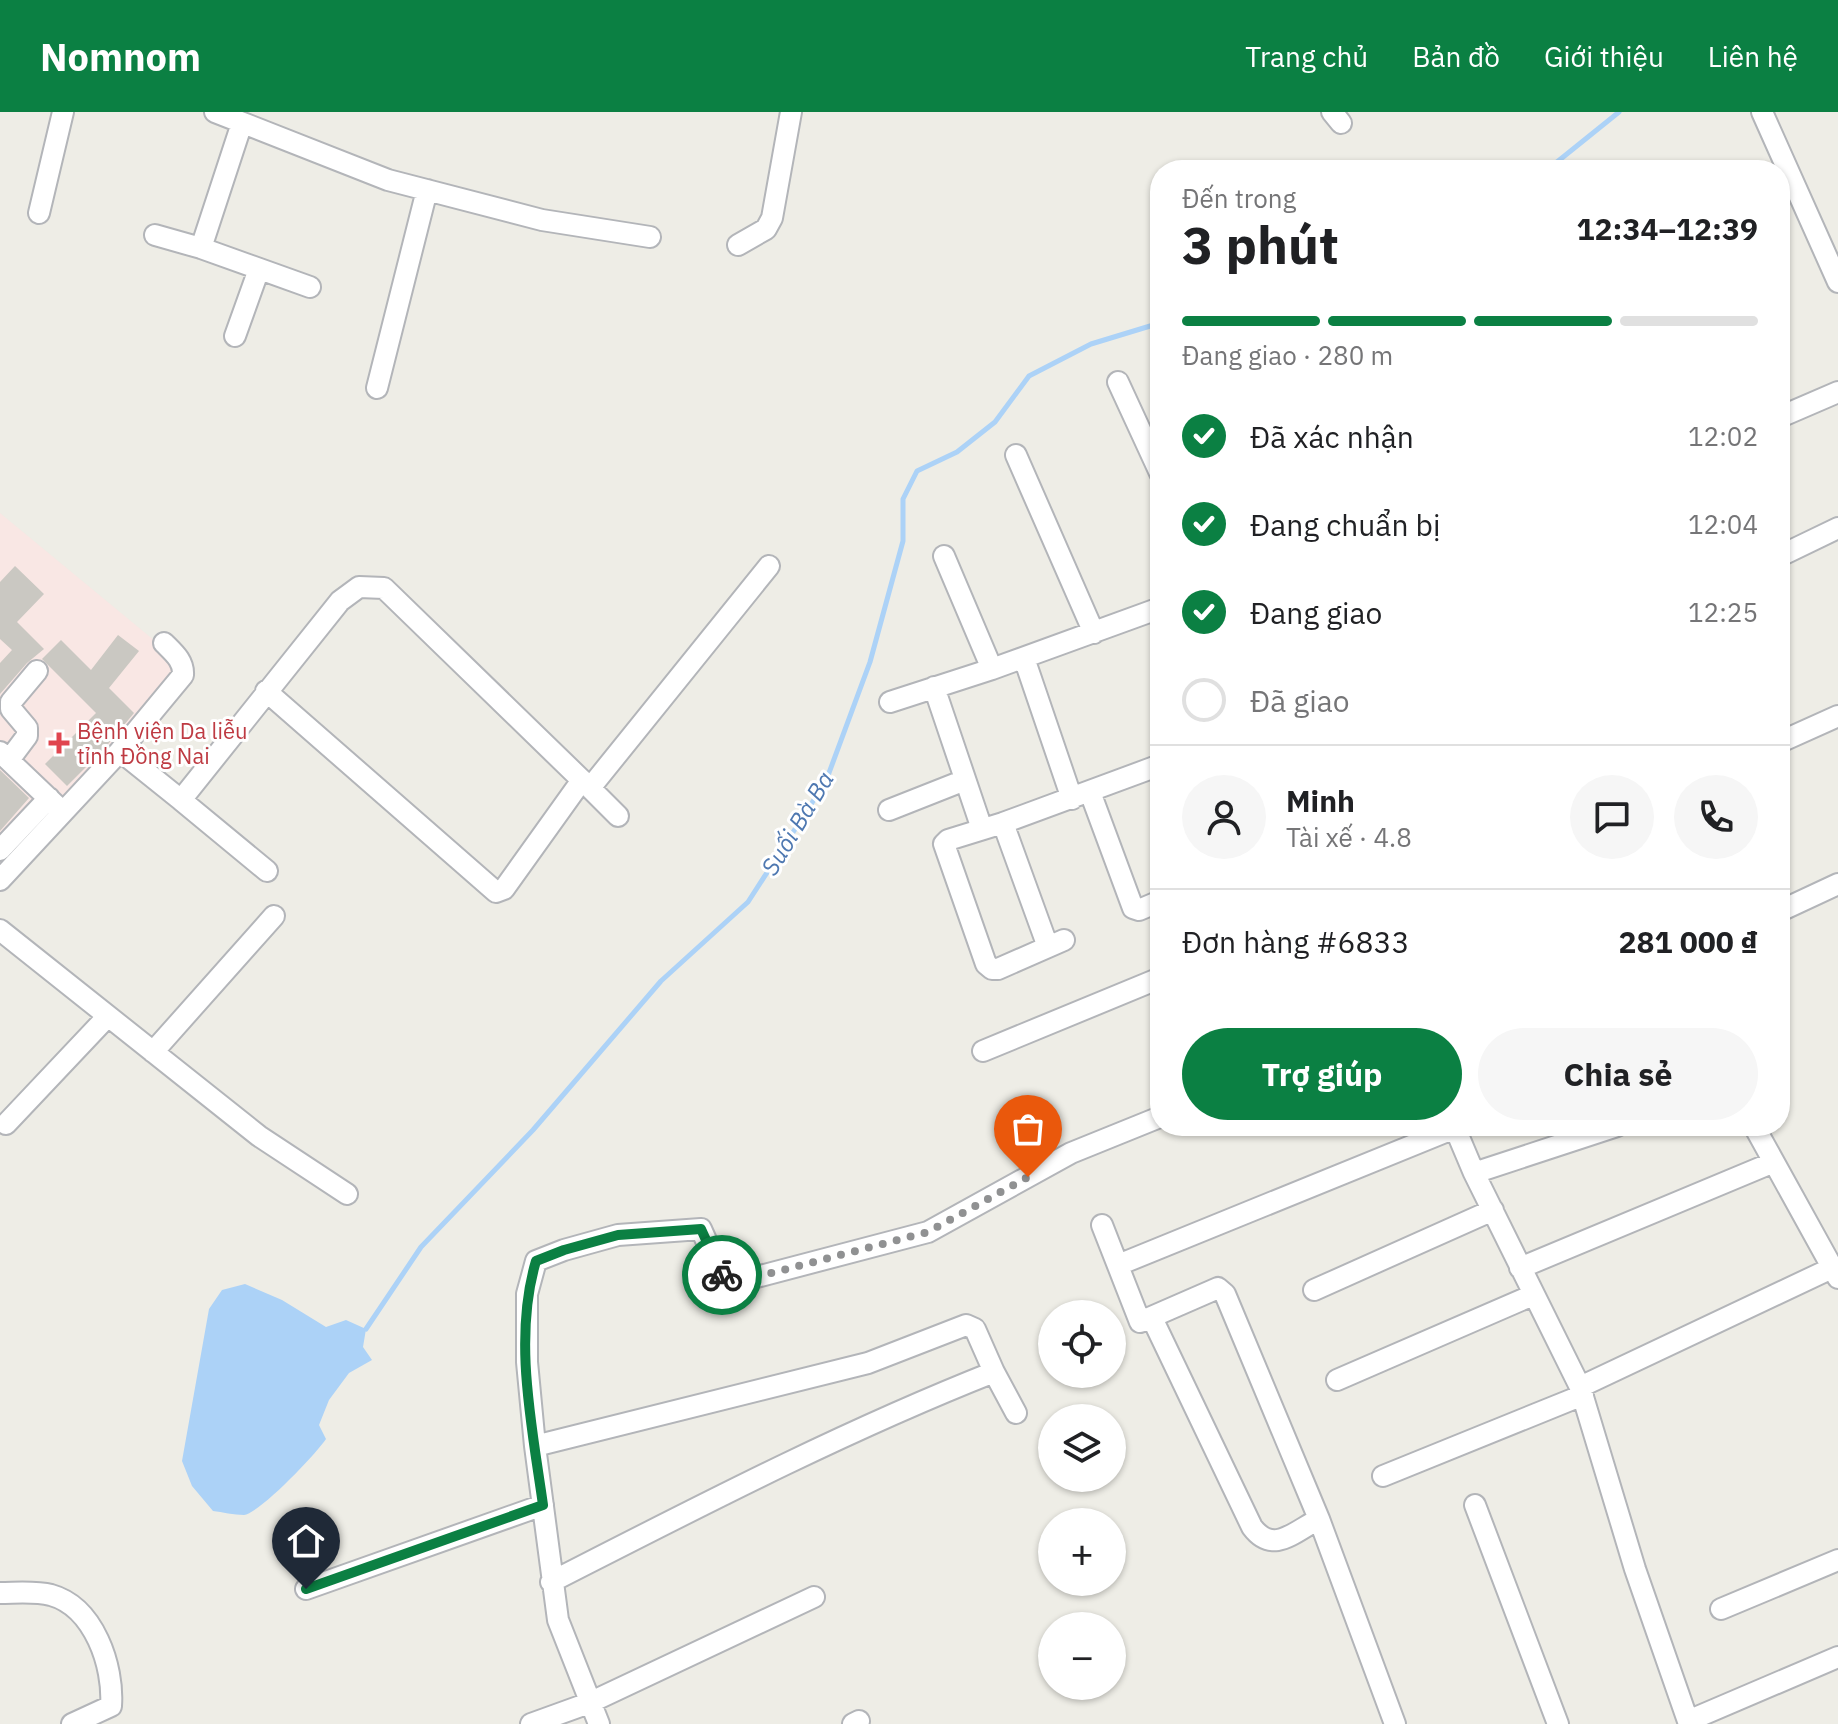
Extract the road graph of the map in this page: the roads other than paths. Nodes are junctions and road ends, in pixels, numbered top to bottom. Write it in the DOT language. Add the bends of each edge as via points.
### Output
graph roads {
  1 [pos="63,112"];
  2 [pos="215,112"];
  3 [pos="791,112"];
  4 [pos="1762,112"];
  5 [pos="242,123"];
  6 [pos="1787,160"];
  7 [pos="1790,167"];
  8 [pos="427,190"];
  9 [pos="39,213"];
  10 [pos="155,235"];
  11 [pos="650,237"];
  12 [pos="738,245"];
  13 [pos="1830,245"];
  14 [pos="201,248"];
  15 [pos="259,269"];
  16 [pos="1838,282"];
  17 [pos="310,287"];
  18 [pos="235,336"];
  19 [pos="1118,382"];
  20 [pos="377,388"];
  21 [pos="1838,392"];
  22 [pos="1790,413"];
  23 [pos="1150,451"];
  24 [pos="1016,455"];
  25 [pos="1838,528"];
  26 [pos="1790,551"];
  27 [pos="944,556"];
  28 [pos="769,566"];
  29 [pos="1150,612"];
  30 [pos="1094,633"];
  31 [pos="164,643"];
  32 [pos="1024,658"];
  33 [pos="992,669"];
  34 [pos="37,671"];
  35 [pos="934,687"];
  36 [pos="266,691"];
  37 [pos="890,702"];
  38 [pos="1838,716"];
  39 [pos="1790,738"];
  40 [pos="120,751"];
  41 [pos="4,756"];
  42 [pos="1150,769"];
  43 [pos="965,780"];
  44 [pos="586,784"];
  45 [pos="1081,795"];
  46 [pos="181,800"];
  47 [pos="56,805"];
  48 [pos="889,810"];
  49 [pos="618,816"];
  50 [pos="1003,823"];
  51 [pos="982,829"];
  52 [pos="0,850"];
  53 [pos="267,871"];
  54 [pos="0,880"];
  55 [pos="1838,884"];
  56 [pos="1150,905"];
  57 [pos="1790,906"];
  58 [pos="274,916"];
  59 [pos="0,930"];
  60 [pos="1150,982"];
  61 [pos="108,1016"];
  62 [pos="983,1051"];
  63 [pos="153,1052"];
  64 [pos="1150,1121"];
  65 [pos="6,1124"];
  66 [pos="1436,1136"];
  67 [pos="1461,1136"];
  68 [pos="1587,1136"];
  69 [pos="1760,1136"];
  70 [pos="1774,1162"];
  71 [pos="1474,1173"];
  72 [pos="347,1194"];
  73 [pos="1493,1210"];
  74 [pos="1102,1225"];
  75 [pos="1118,1265"];
  76 [pos="1520,1268"];
  77 [pos="1835,1273"];
  78 [pos="1314,1290"];
  79 [pos="1533,1295"];
  80 [pos="1152,1318"];
  81 [pos="994,1372"];
  82 [pos="1337,1380"];
  83 [pos="1581,1391"];
  84 [pos="1016,1413"];
  85 [pos="535,1446"];
  86 [pos="1383,1476"];
  87 [pos="543,1505"];
  88 [pos="1475,1505"];
  89 [pos="1319,1519"];
  90 [pos="1838,1560"];
  91 [pos="551,1582"];
  92 [pos="306,1589"];
  93 [pos="0,1593"];
  94 [pos="814,1597"];
  95 [pos="1721,1609"];
  96 [pos="1838,1657"];
  97 [pos="589,1703"];
  98 [pos="115,1715"];
  99 [pos="1688,1723"];
  100 [pos="72,1724"];
  101 [pos="531,1724"];
  102 [pos="599,1724"];
  103 [pos="1395,1724"];
  104 [pos="1558,1724"];
  1 -- 9 [label="street"];
  2 -- 5 [label="street"];
  3 -- 12 [label="street" via="772,218 766,229"];
  4 -- 6 [label="street"];
  5 -- 8 [label="street"];
  5 -- 14 [label="street"];
  7 -- 13 [label="street"];
  8 -- 11 [label="street" via="542,220"];
  8 -- 20 [label="street"];
  10 -- 14 [label="street"];
  13 -- 16 [label="street"];
  14 -- 15 [label="street"];
  15 -- 17 [label="street"];
  15 -- 18 [label="street"];
  19 -- 23 [label="street"];
  21 -- 22 [label="street"];
  24 -- 30 [label="street"];
  25 -- 26 [label="street"];
  27 -- 33 [label="street"];
  28 -- 44 [label="street"];
  29 -- 30 [label="street"];
  30 -- 32 [label="street"];
  31 -- 40 [label="street" via="179,659 183,675"];
  32 -- 33 [label="street"];
  32 -- 45 [label="street"];
  33 -- 35 [label="street"];
  34 -- 41 [label="street" via="11,702 27,736"];
  35 -- 37 [label="street"];
  35 -- 43 [label="street"];
  36 -- 44 [label="street" via="340,601 359,587 384,588"];
  36 -- 44 [label="street" via="496,892 504,889"];
  36 -- 46 [label="street"];
  38 -- 39 [label="street"];
  40 -- 46 [label="street"];
  40 -- 47 [label="street"];
  41 -- 47 [label="street"];
  42 -- 45 [label="street"];
  43 -- 48 [label="street"];
  43 -- 51 [label="street"];
  44 -- 49 [label="street"];
  45 -- 50 [label="street"];
  45 -- 56 [label="street" via="1133,908"];
  46 -- 53 [label="street"];
  47 -- 52 [label="street"];
  47 -- 54 [label="street"];
  50 -- 51 [label="street"];
  50 -- 51 [label="street" via="1056,943 998,969 986,964 944,848 948,840"];
  55 -- 57 [label="street"];
  58 -- 63 [label="street"];
  59 -- 61 [label="street"];
  60 -- 62 [label="street"];
  61 -- 63 [label="street"];
  61 -- 65 [label="street"];
  63 -- 72 [label="street" via="259,1136"];
  64 -- 85 [label="street" via="1071,1153 928,1232 726,1285 701,1229 618,1235 536,1261 527,1294"];
  66 -- 75 [label="street"];
  67 -- 71 [label="street"];
  68 -- 71 [label="street"];
  69 -- 70 [label="street"];
  70 -- 76 [label="street"];
  70 -- 77 [label="street"];
  71 -- 73 [label="street"];
  73 -- 76 [label="street"];
  73 -- 78 [label="street"];
  74 -- 75 [label="street"];
  75 -- 80 [label="street" via="1140,1322"];
  76 -- 79 [label="street"];
  77 -- 83 [label="street"];
  79 -- 82 [label="street"];
  79 -- 83 [label="street"];
  80 -- 89 [label="street" via="1261,1538 1280,1540"];
  80 -- 89 [label="street" via="1222,1290"];
  81 -- 84 [label="street"];
  81 -- 85 [label="street" via="975,1329 966,1325 868,1363"];
  81 -- 91 [label="street" via="931,1396"];
  83 -- 86 [label="street"];
  83 -- 99 [label="street"];
  85 -- 87 [label="street"];
  87 -- 91 [label="street"];
  87 -- 92 [label="street"];
  88 -- 104 [label="street"];
  89 -- 103 [label="street"];
  90 -- 95 [label="street"];
  91 -- 97 [label="street" via="562,1635"];
  93 -- 98 [label="street" via="49,1595 83,1618 96,1634 109,1670"];
  94 -- 97 [label="street"];
  96 -- 99 [label="street"];
  97 -- 101 [label="street"];
  97 -- 102 [label="street"];
  98 -- 100 [label="street"];
}
